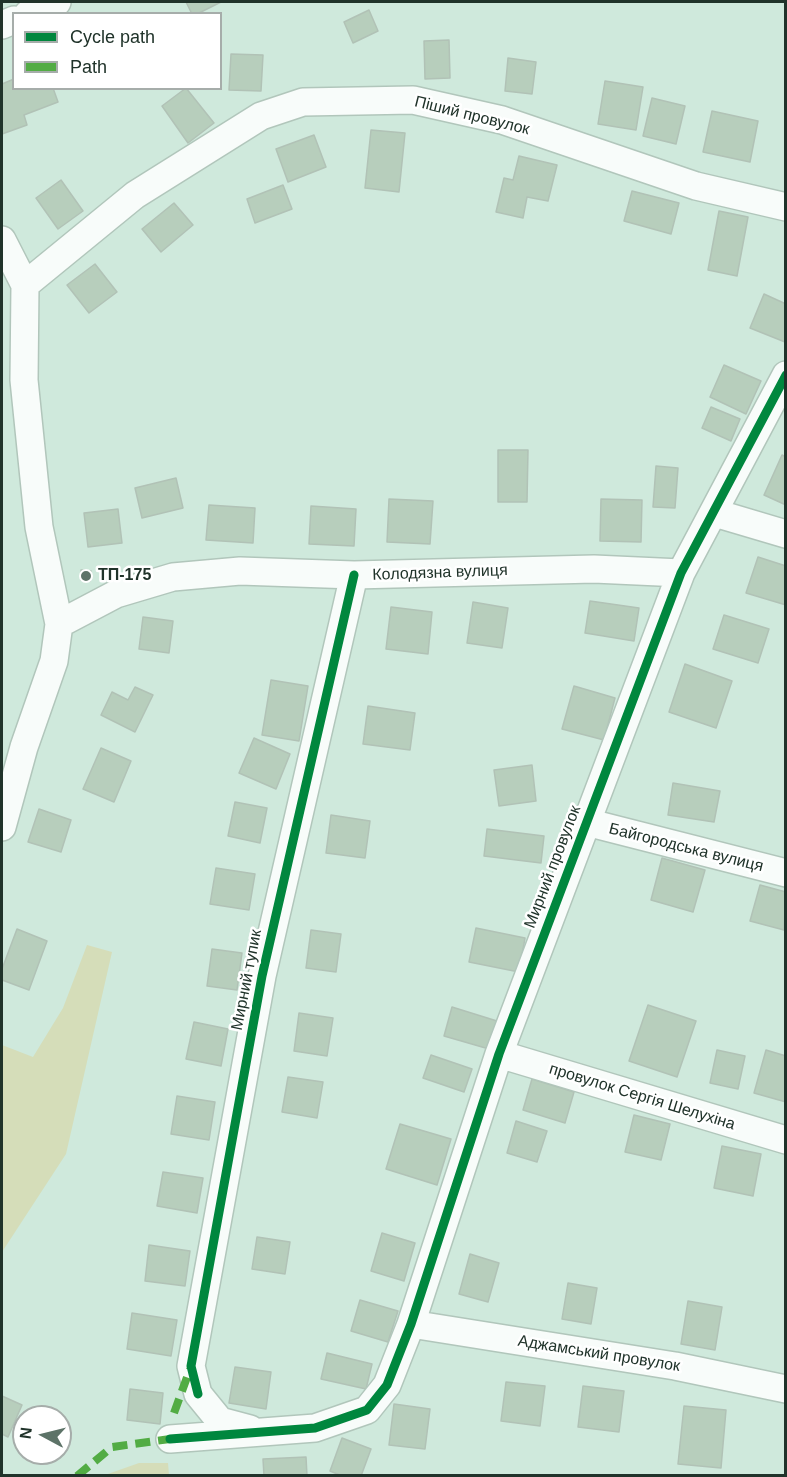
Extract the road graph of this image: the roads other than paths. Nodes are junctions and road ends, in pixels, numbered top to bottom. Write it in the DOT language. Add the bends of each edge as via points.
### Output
graph roads {
  1 [pos="57,2"];
  2 [pos="33,12"];
  3 [pos="786,207"];
  4 [pos="2,240"];
  5 [pos="25,285"];
  6 [pos="786,375"];
  7 [pos="13,382"];
  8 [pos="715,513"];
  9 [pos="786,534"];
  10 [pos="681,573"];
  11 [pos="354,575"];
  12 [pos="59,624"];
  13 [pos="586,822"];
  14 [pos="2,827"];
  15 [pos="786,873"];
  16 [pos="499,1054"];
  17 [pos="786,1140"];
  18 [pos="411,1324"];
  19 [pos="786,1389"];
  20 [pos="262,1432"];
  21 [pos="170,1438"];
  1 -- 2 [label="street"];
  3 -- 5 [label="street, Піший провулок" via="696,186 502,120 413,100 303,102 261,116 135,195"];
  4 -- 5 [label="street"];
  5 -- 7 [label="street"];
  6 -- 8 [label="street, Мирний провулок"];
  7 -- 12 [label="street"];
  8 -- 9 [label="street"];
  8 -- 10 [label="street, Мирний провулок"];
  10 -- 11 [label="street, Колодязна вулиця" via="594,568"];
  10 -- 13 [label="street, Мирний провулок"];
  11 -- 12 [label="street, Колодязна вулиця" via="240,571 173,577 116,594"];
  11 -- 20 [label="street, Мирний тупик" via="262,976 191,1366 198,1394 220,1421"];
  12 -- 14 [label="street" via="54,662 24,747"];
  13 -- 15 [label="street, Байгородська вулиця"];
  13 -- 16 [label="street, Мирний провулок"];
  16 -- 17 [label="street, провулок Сергія Шелухіна"];
  16 -- 18 [label="street, Мирний провулок"];
  18 -- 19 [label="street, Аджамський провулок" via="675,1366"];
  18 -- 20 [label="street, Мирний провулок" via="387,1385 368,1410 315,1428"];
  20 -- 21 [label="street, Мирний провулок"];
}
